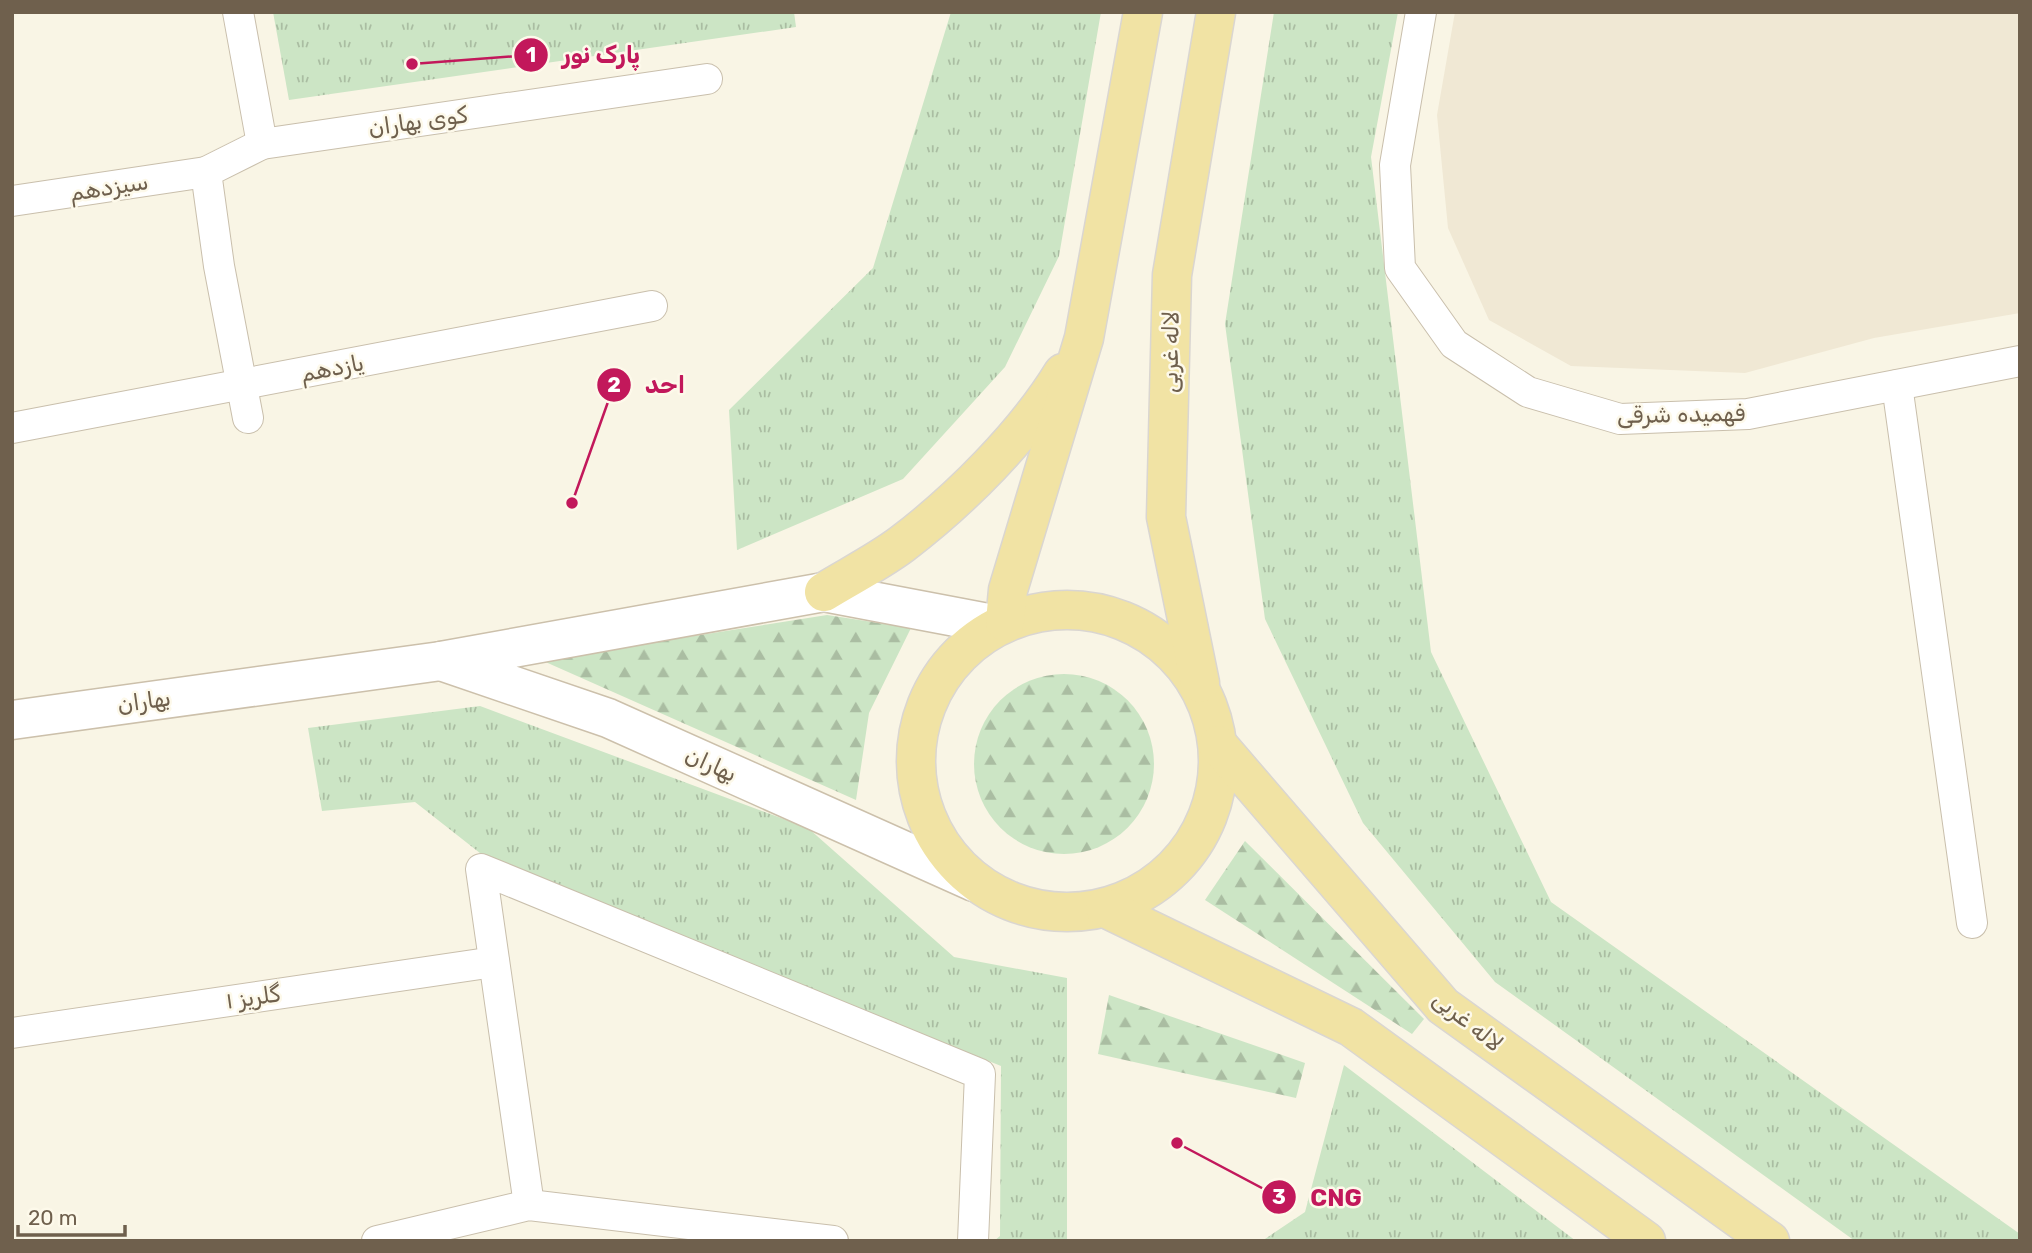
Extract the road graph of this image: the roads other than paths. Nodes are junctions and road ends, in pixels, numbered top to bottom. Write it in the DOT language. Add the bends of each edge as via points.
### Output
graph roads {
  1 [pos="238,12"];
  2 [pos="1143,12"];
  3 [pos="1216,12"];
  4 [pos="1420,12"];
  5 [pos="707,79"];
  6 [pos="262,144"];
  7 [pos="206,172"];
  8 [pos="12,201"];
  9 [pos="652,306"];
  10 [pos="1084,338"];
  11 [pos="2020,361"];
  12 [pos="242,385"];
  13 [pos="1897,385"];
  14 [pos="248,418"];
  15 [pos="12,428"];
  16 [pos="824,592"];
  17 [pos="1002,623"];
  18 [pos="441,661"];
  19 [pos="1202,692"];
  20 [pos="12,720"];
  21 [pos="1218,745"];
  22 [pos="974,882"];
  23 [pos="1105,908"];
  24 [pos="1972,923"];
  25 [pos="494,962"];
  26 [pos="12,1033"];
  27 [pos="529,1205"];
  28 [pos="377,1241"];
  29 [pos="833,1241"];
  30 [pos="974,1241"];
  31 [pos="1646,1241"];
  32 [pos="1770,1241"];
  1 -- 6 [label="street"];
  2 -- 10 [label="main road"];
  3 -- 19 [label="main road, لاله غربی" via="1172,275 1166,517"];
  4 -- 13 [label="street, فهمیده شرقی" via="1395,165 1400,268 1454,344 1528,392 1620,419 1748,414"];
  5 -- 6 [label="street, کوی بهاران"];
  6 -- 7 [label="street, کوی بهاران"];
  7 -- 8 [label="street, سیزدهم"];
  7 -- 12 [label="street"];
  9 -- 12 [label="street, یازدهم"];
  10 -- 16 [label="main road" via="1046,401 958,498 900,545"];
  10 -- 17 [label="main road"];
  11 -- 13 [label="street, فهمیده شرقی"];
  12 -- 14 [label="street"];
  12 -- 15 [label="street, یازدهم"];
  13 -- 24 [label="street"];
  16 -- 17 [label="main road, بهاران"];
  16 -- 18 [label="main road, بهاران"];
  17 -- 19 [label="main road" via="1043,610 1091,611 1136,626 1174,654"];
  17 -- 22 [label="main road" via="956,655 928,697 914,747 918,798 939,845"];
  18 -- 20 [label="main road, بهاران"];
  18 -- 22 [label="main road, بهاران" via="608,718"];
  19 -- 21 [label="main road"];
  21 -- 23 [label="main road" via="1217,788 1203,829 1191,847 1179,864 1145,892"];
  21 -- 32 [label="main road, لاله غربی" via="1443,1006"];
  22 -- 23 [label="main road" via="1015,904 1060,913"];
  23 -- 31 [label="main road" via="1351,1027"];
  25 -- 26 [label="street, گلریز ۱"];
  25 -- 27 [label="street"];
  25 -- 30 [label="street" via="481,869 980,1074"];
  27 -- 28 [label="street"];
  27 -- 29 [label="street"];
}
